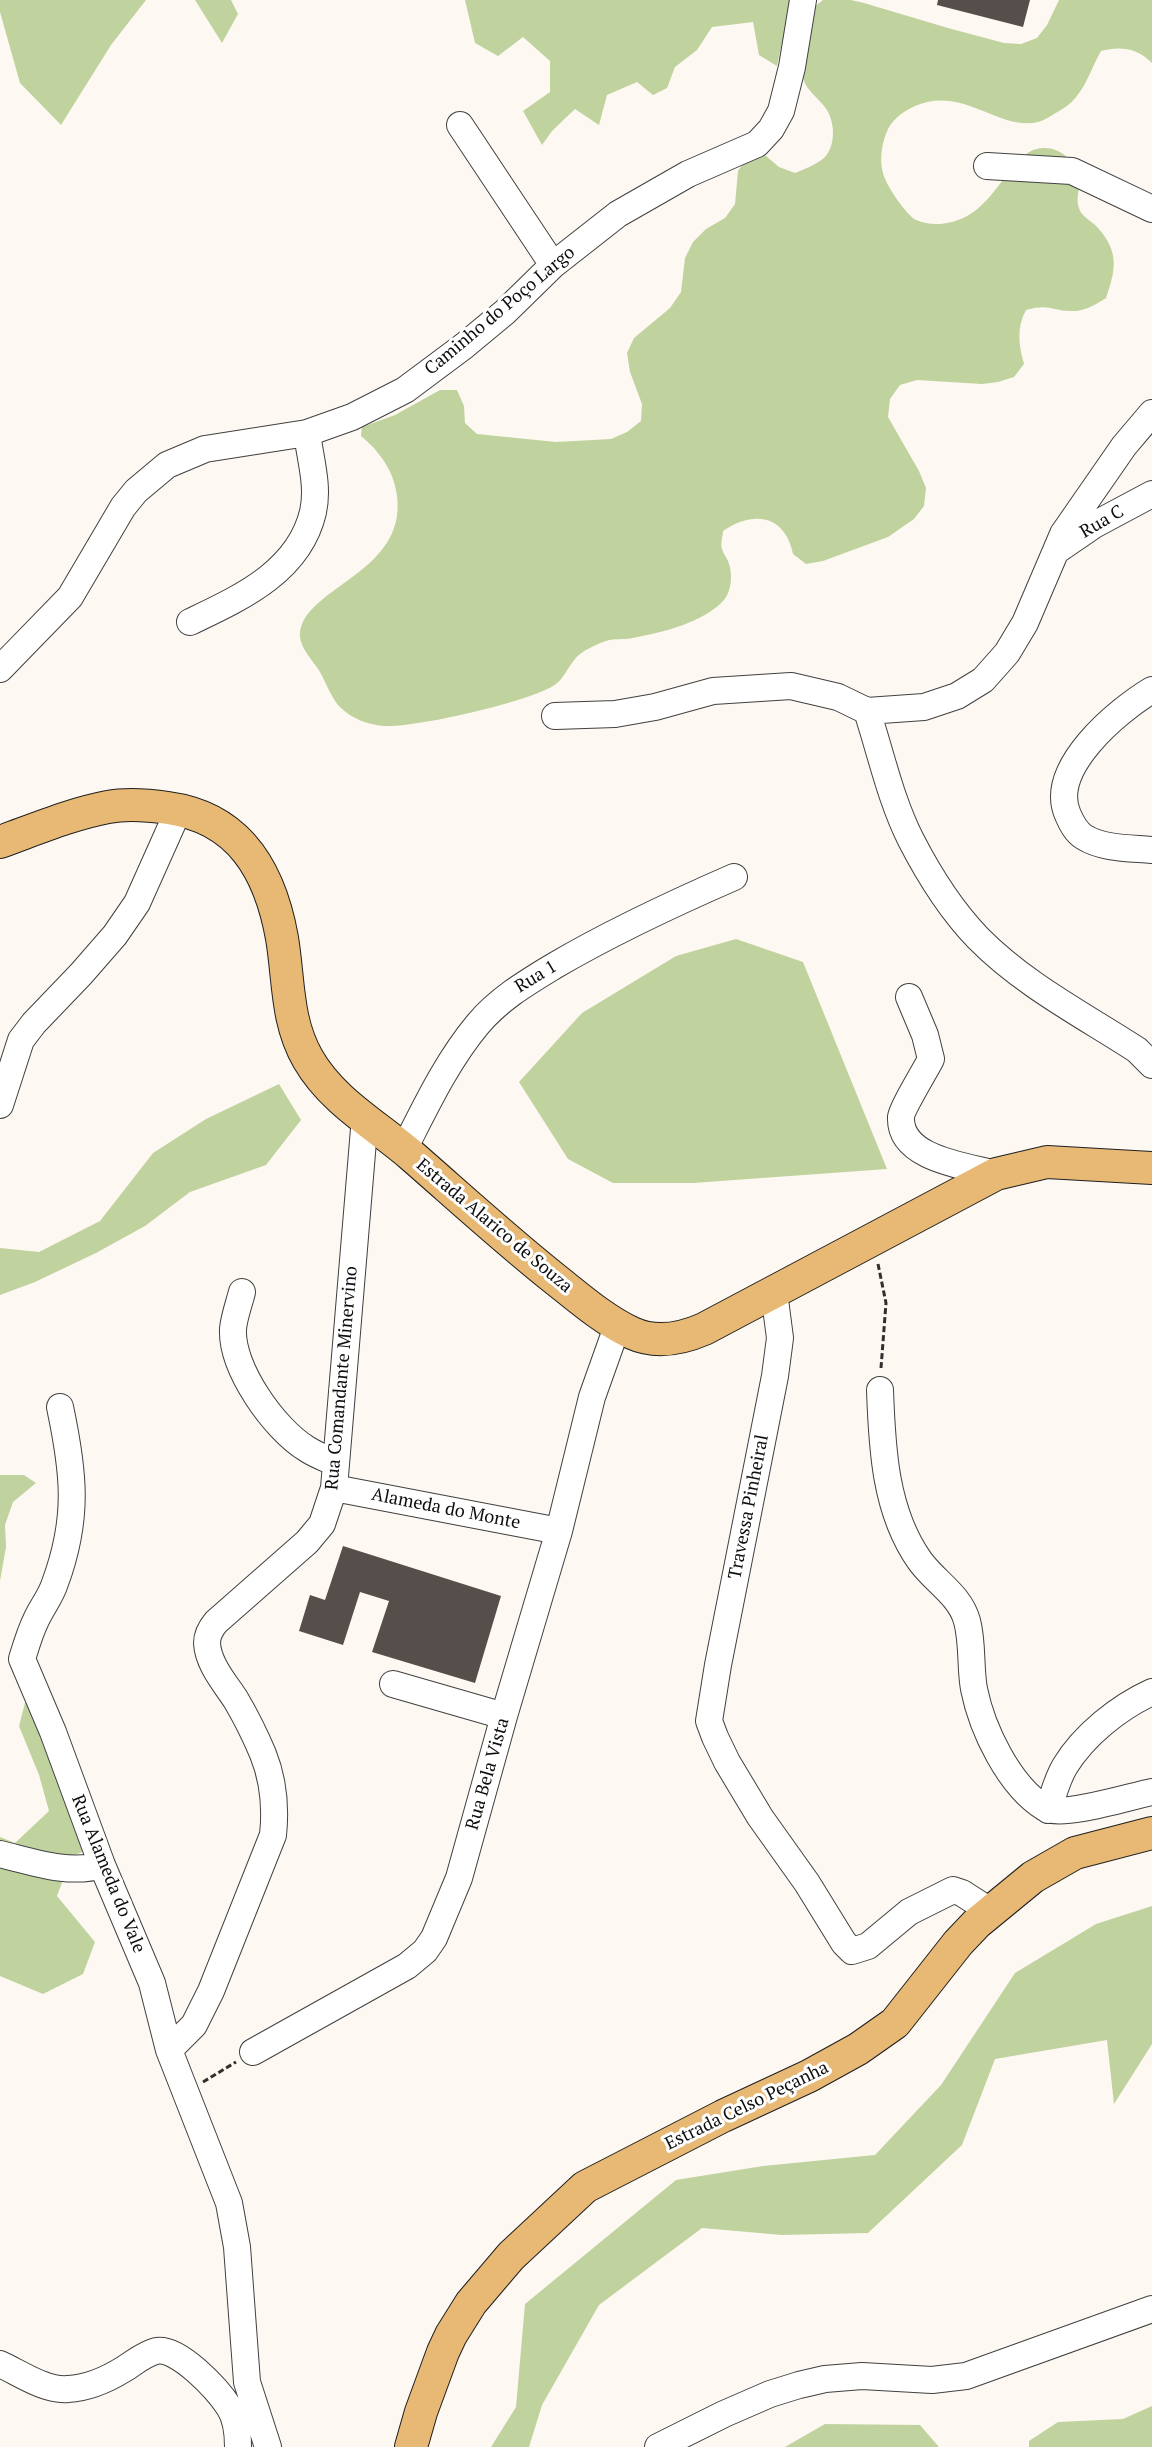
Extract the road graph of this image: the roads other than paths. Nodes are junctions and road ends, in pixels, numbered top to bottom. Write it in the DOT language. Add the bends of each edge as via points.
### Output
graph roads {
  1 [pos="803,0"];
  2 [pos="460,125"];
  3 [pos="987,166"];
  4 [pos="1152,209"];
  5 [pos="552,265"];
  6 [pos="1152,413"];
  7 [pos="307,433"];
  8 [pos="1152,494"];
  9 [pos="1054,553"];
  10 [pos="190,622"];
  11 [pos="0,669"];
  12 [pos="1152,690"];
  13 [pos="867,711"];
  14 [pos="555,716"];
  15 [pos="179,809"];
  16 [pos="0,842"];
  17 [pos="1152,850"];
  18 [pos="734,877"];
  19 [pos="909,997"];
  20 [pos="1152,1065"];
  21 [pos="0,1105"];
  22 [pos="365,1117"];
  23 [pos="404,1149"];
  24 [pos="1152,1168"];
  25 [pos="996,1174"];
  26 [pos="242,1292"];
  27 [pos="774,1292"];
  28 [pos="618,1324"];
  29 [pos="880,1390"];
  30 [pos="60,1407"];
  31 [pos="335,1475"];
  32 [pos="559,1531"];
  33 [pos="393,1684"];
  34 [pos="1152,1692"];
  35 [pos="504,1716"];
  36 [pos="1152,1792"];
  37 [pos="1048,1810"];
  38 [pos="1152,1833"];
  39 [pos="0,1854"];
  40 [pos="102,1865"];
  41 [pos="990,1911"];
  42 [pos="169,2050"];
  43 [pos="253,2052"];
  44 [pos="1152,2310"];
  45 [pos="0,2364"];
  46 [pos="238,2447"];
  47 [pos="268,2447"];
  48 [pos="411,2447"];
  49 [pos="658,2447"];
  1 -- 5 [label="street, Caminho do Poço Largo" via="781,111 757,144 688,174 618,214"];
  2 -- 5 [label="street"];
  3 -- 4 [label="street" via="1072,171"];
  5 -- 7 [label="street, Caminho do Poço Largo" via="505,312 405,390 352,417"];
  6 -- 9 [label="street" via="1124,446"];
  7 -- 10 [label="street" via="315,481 313,511 298,548 274,574 240,598"];
  7 -- 11 [label="street, Caminho do Poço Largo" via="205,449 167,465 147,480 123,507 70,597"];
  8 -- 9 [label="street, Rua C" via="1094,525"];
  9 -- 13 [label="street" via="1025,624 983,680 957,696 924,707"];
  12 -- 17 [label="street" via="1131,702 1096,734 1079,756 1067,779 1064,807 1073,826 1084,837 1099,844"];
  13 -- 14 [label="street" via="838,697 791,686 713,691 615,714"];
  13 -- 20 [label="street" via="907,830 949,904 978,938 1021,975 1137,1050"];
  15 -- 16 [label="main road, Estrada Alarico de Souza" via="143,804 111,806"];
  15 -- 21 [label="street" via="137,903 116,934 21,1040"];
  15 -- 22 [label="main road, Estrada Alarico de Souza" via="206,817 233,835 255,860 271,897 282,938 296,1035 323,1083"];
  18 -- 23 [label="street, Rua 1" via="586,947 510,993 454,1055"];
  19 -- 25 [label="street" via="926,1035 931,1059 901,1115 904,1132 927,1155"];
  22 -- 23 [label="main road, Estrada Alarico de Souza"];
  22 -- 31 [label="street, Rua Comandante Minervino"];
  23 -- 28 [label="main road, Estrada Alarico de Souza" via="524,1254"];
  24 -- 25 [label="main road, Estrada Alarico de Souza" via="1047,1162"];
  25 -- 27 [label="main road, Estrada Alarico de Souza"];
  26 -- 31 [label="street, Alameda do Monte" via="233,1328 243,1372 280,1426"];
  27 -- 28 [label="main road, Estrada Alarico de Souza" via="685,1337 659,1340 634,1334"];
  27 -- 41 [label="street, Travessa Pinheiral" via="780,1338 775,1376 709,1721 727,1762 755,1808 852,1952 868,1946 909,1911 953,1890"];
  28 -- 32 [label="street, Rua Bela Vista" via="592,1397"];
  29 -- 37 [label="street" via="882,1445 896,1516 920,1561 959,1602 967,1621 974,1689 992,1744 1032,1799"];
  30 -- 40 [label="street, Rua Alameda do Vale" via="73,1492 70,1537 55,1586 35,1621 22,1659"];
  31 -- 32 [label="street, Alameda do Monte"];
  31 -- 42 [label="street, Rua Comandante Minervino" via="321,1524 314,1533 210,1630 207,1642 214,1667 236,1700 263,1755 276,1812 273,1835 211,1991 194,2025"];
  32 -- 35 [label="street, Rua Bela Vista"];
  33 -- 35 [label="street"];
  34 -- 37 [label="street" via="1108,1720 1078,1748 1064,1768"];
  35 -- 43 [label="street, Rua Bela Vista" via="459,1878 443,1921 425,1951 407,1966"];
  36 -- 37 [label="street" via="1070,1810"];
  38 -- 41 [label="main road, Estrada Celso Peçanha" via="1065,1858"];
  39 -- 40 [label="street" via="80,1870"];
  40 -- 42 [label="street, Rua Alameda do Vale" via="152,1983"];
  41 -- 48 [label="main road, Estrada Celso Peçanha" via="958,1943 895,2024 880,2035 827,2067 606,2175 568,2201 511,2256 460,2319 443,2352"];
  42 -- 47 [label="street, Rua Alameda do Vale" via="229,2202 237,2247 247,2382"];
  44 -- 49 [label="street" via="966,2376 932,2380 862,2376 816,2381 770,2394"];
  45 -- 46 [label="street" via="65,2389 95,2382 153,2352 168,2351 198,2373 230,2408 236,2422"];
}
